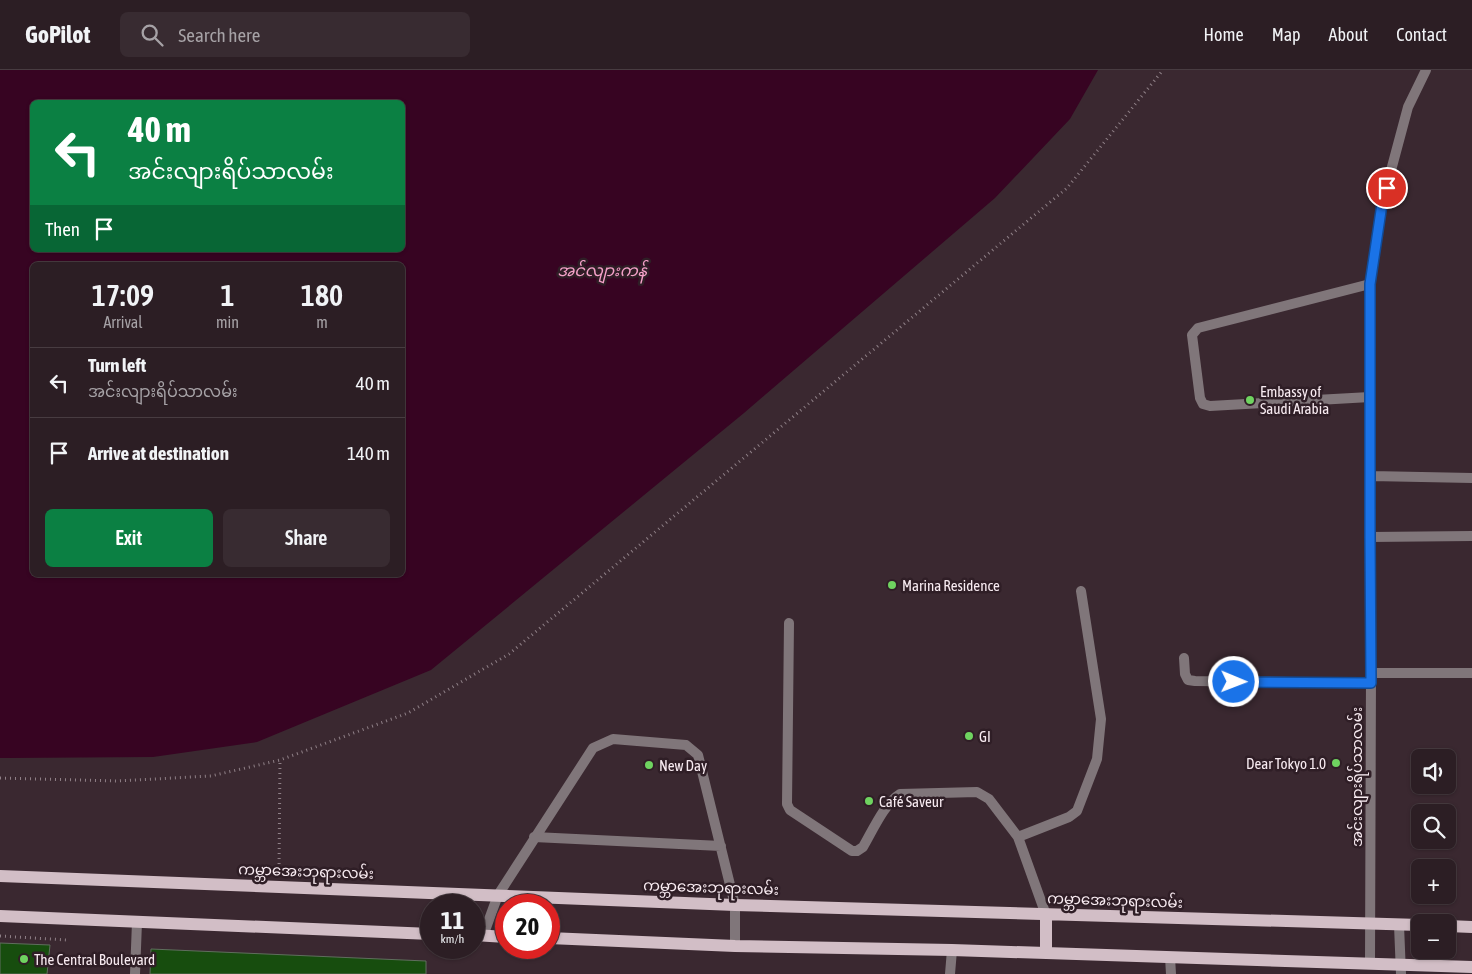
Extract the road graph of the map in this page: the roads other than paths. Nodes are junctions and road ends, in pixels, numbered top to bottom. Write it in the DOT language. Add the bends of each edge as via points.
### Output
graph roads {
  1 [pos="1426,70"];
  2 [pos="1370,284"];
  3 [pos="1370,397"];
  4 [pos="1371,476"];
  5 [pos="1472,478"];
  6 [pos="1472,536"];
  7 [pos="1370,537"];
  8 [pos="1080,591"];
  9 [pos="789,623"];
  10 [pos="1184,658"];
  11 [pos="1472,673"];
  12 [pos="1371,678"];
  13 [pos="534,837"];
  14 [pos="1018,837"];
  15 [pos="721,846"];
  16 [pos="0,876"];
  17 [pos="499,894"];
  18 [pos="495,895"];
  19 [pos="560,898"];
  20 [pos="495,901"];
  21 [pos="735,905"];
  22 [pos="1046,915"];
  23 [pos="0,916"];
  24 [pos="137,922"];
  25 [pos="485,922"];
  26 [pos="1370,923"];
  27 [pos="1399,925"];
  28 [pos="1411,925"];
  29 [pos="1456,926"];
  30 [pos="1472,927"];
  31 [pos="420,934"];
  32 [pos="560,938"];
  33 [pos="735,946"];
  34 [pos="952,950"];
  35 [pos="1046,953"];
  36 [pos="1170,957"];
  37 [pos="1370,964"];
  38 [pos="1472,967"];
  39 [pos="1400,969"];
  40 [pos="135,974"];
  41 [pos="950,974"];
  42 [pos="1171,974"];
  1 -- 2 [label="street, အင်းလျားရိပ်သာလမ်း" via="1408,107 1385,195"];
  2 -- 3 [label="street, အင်းလျားရိပ်သာလမ်း"];
  2 -- 3 [label="street" via="1198,328 1192,335 1203,404"];
  3 -- 4 [label="street, အင်းလျားရိပ်သာလမ်း"];
  4 -- 5 [label="street"];
  4 -- 7 [label="street, အင်းလျားရိပ်သာလမ်း"];
  6 -- 7 [label="street"];
  7 -- 12 [label="street, အင်းလျားရိပ်သာလမ်း"];
  8 -- 14 [label="street" via="1102,719 1097,759 1077,811"];
  9 -- 14 [label="street" via="787,804 790,810 852,851 857,851 863,847 888,804 900,794 977,792 989,799"];
  10 -- 12 [label="street" via="1185,674 1188,680 1195,681"];
  11 -- 12 [label="street"];
  12 -- 26 [label="street, အင်းလျားရိပ်သာလမ်း"];
  13 -- 15 [label="street"];
  13 -- 15 [label="street" via="593,748 613,739 686,745 698,755"];
  13 -- 17 [label="street"];
  14 -- 22 [label="street"];
  15 -- 21 [label="street"];
  16 -- 18 [label="main road, ကမ္ဘာအေးဘုရားလမ်း"];
  19 -- 21 [label="main road, ကမ္ဘာအေးဘုရားလမ်း"];
  20 -- 25 [label="street"];
  21 -- 22 [label="main road, ကမ္ဘာအေးဘုရားလမ်း"];
  21 -- 33 [label="street"];
  22 -- 26 [label="main road, ကမ္ဘာအေးဘုရားလမ်း"];
  22 -- 35 [label="main road"];
  23 -- 24 [label="main road"];
  24 -- 31 [label="main road"];
  24 -- 40 [label="street"];
  26 -- 27 [label="main road, ကမ္ဘာအေးဘုရားလမ်း"];
  26 -- 37 [label="street, အင်းလျားရိပ်သာလမ်း"];
  27 -- 28 [label="main road, ကမ္ဘာအေးဘုရားလမ်း"];
  27 -- 39 [label="street"];
  29 -- 30 [label="main road"];
  32 -- 33 [label="main road"];
  33 -- 34 [label="main road"];
  34 -- 35 [label="main road"];
  34 -- 41 [label="street"];
  35 -- 36 [label="main road"];
  36 -- 37 [label="main road"];
  36 -- 42 [label="street"];
  37 -- 39 [label="main road"];
  38 -- 39 [label="main road"];
}
